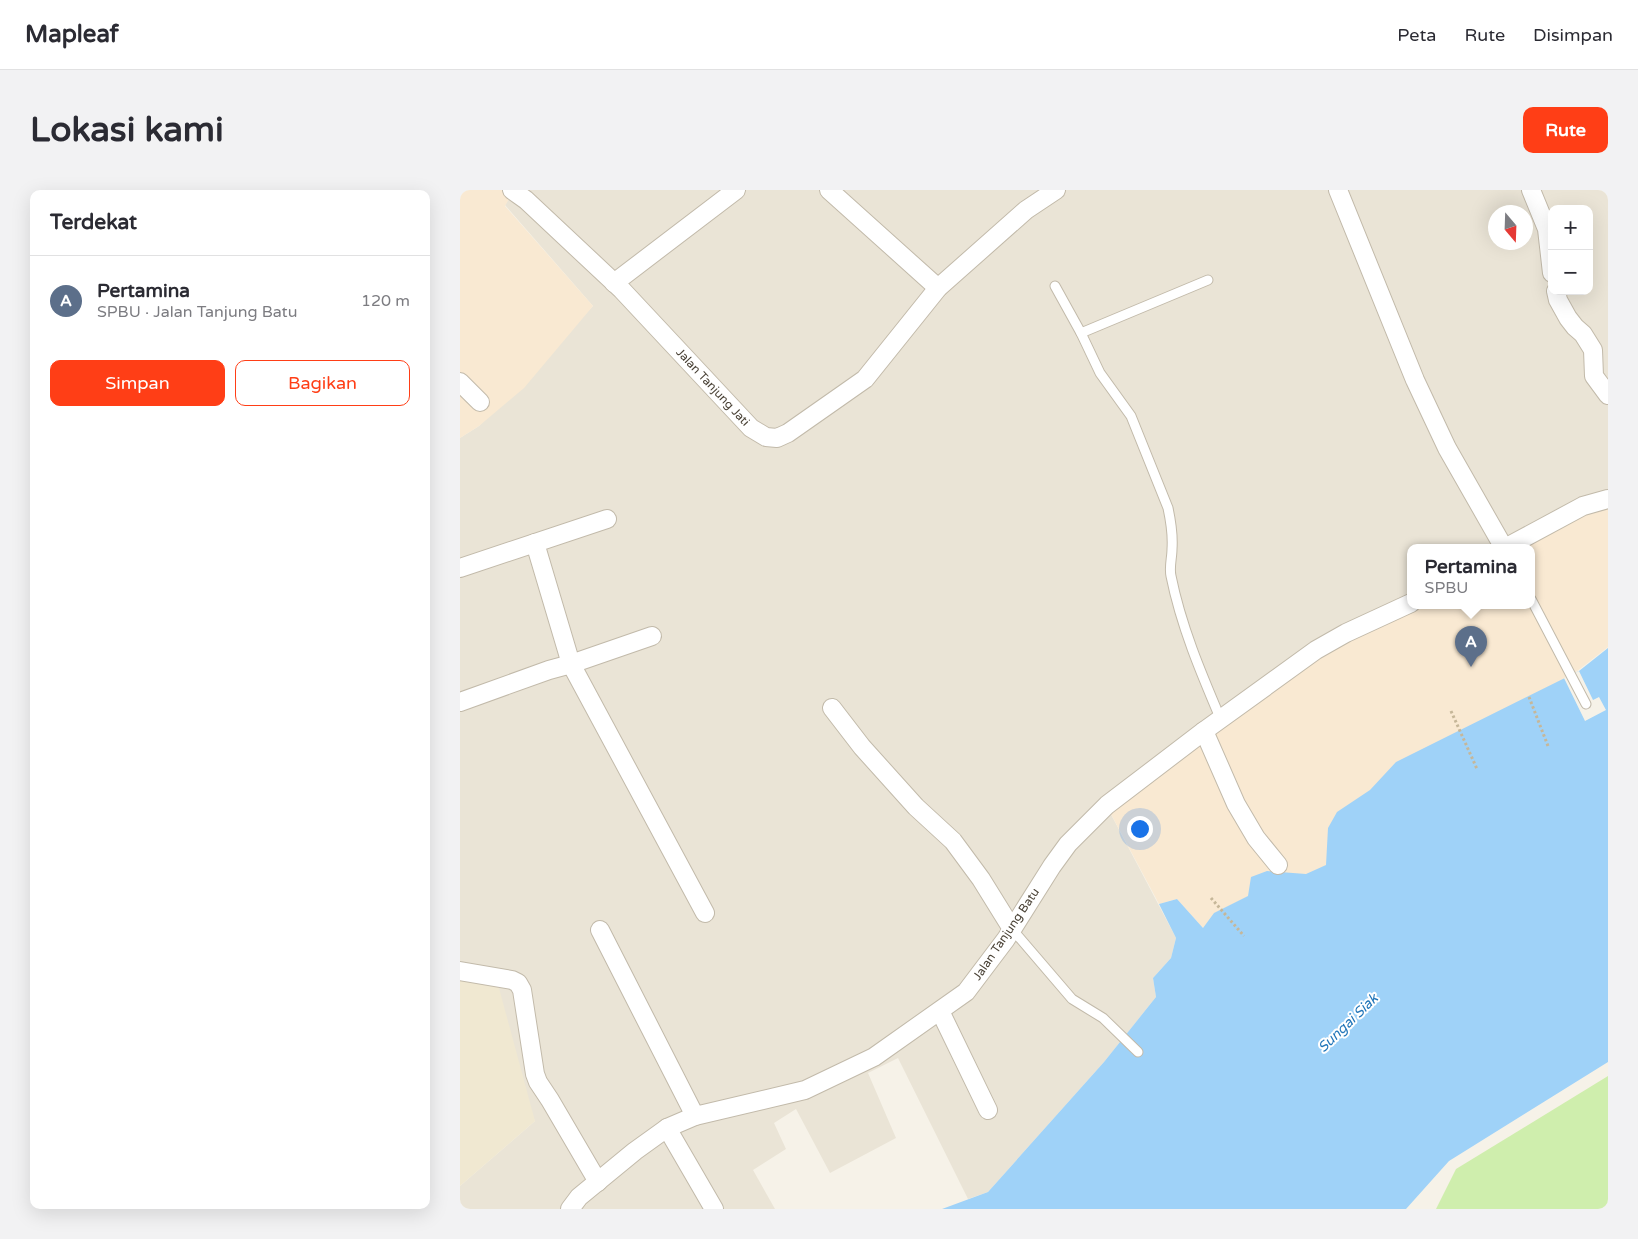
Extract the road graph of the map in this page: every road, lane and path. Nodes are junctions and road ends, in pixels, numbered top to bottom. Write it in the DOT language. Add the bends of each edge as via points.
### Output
graph roads {
  1 [pos="512,190"];
  2 [pos="736,190"];
  3 [pos="829,190"];
  4 [pos="1056,190"];
  5 [pos="1338,190"];
  6 [pos="1531,190"];
  7 [pos="1549,250"];
  8 [pos="1208,280"];
  9 [pos="614,283"];
  10 [pos="1054,286"];
  11 [pos="938,288"];
  12 [pos="1557,295"];
  13 [pos="1081,333"];
  14 [pos="1601,372"];
  15 [pos="460,382"];
  16 [pos="1608,395"];
  17 [pos="480,402"];
  18 [pos="1608,499"];
  19 [pos="607,519"];
  20 [pos="534,543"];
  21 [pos="1503,544"];
  22 [pos="1512,544"];
  23 [pos="460,568"];
  24 [pos="1407,605"];
  25 [pos="1535,606"];
  26 [pos="652,636"];
  27 [pos="571,664"];
  28 [pos="1529,697"];
  29 [pos="460,702"];
  30 [pos="1586,704"];
  31 [pos="832,708"];
  32 [pos="1451,711"];
  33 [pos="1221,720"];
  34 [pos="1204,731"];
  35 [pos="1548,746"];
  36 [pos="1477,769"];
  37 [pos="1278,865"];
  38 [pos="1211,898"];
  39 [pos="705,913"];
  40 [pos="1012,929"];
  41 [pos="600,930"];
  42 [pos="1244,936"];
  43 [pos="460,971"];
  44 [pos="940,1010"];
  45 [pos="1138,1052"];
  46 [pos="988,1110"];
  47 [pos="695,1116"];
  48 [pos="667,1128"];
  49 [pos="598,1182"];
  50 [pos="570,1209"];
  51 [pos="714,1209"];
  1 -- 9 [label="street, Jalan Tanjung Jati"];
  2 -- 9 [label="street"];
  3 -- 11 [label="street"];
  4 -- 11 [label="street, Jalan Tanjung Jati" via="1026,210"];
  5 -- 21 [label="street" via="1419,388 1447,448"];
  6 -- 7 [label="street" via="1547,229"];
  8 -- 13 [label="lane"];
  9 -- 11 [label="street, Jalan Tanjung Jati" via="751,428 777,438 865,379"];
  10 -- 13 [label="lane"];
  12 -- 14 [label="street" via="1568,318 1593,350"];
  13 -- 33 [label="lane" via="1100,373 1132,416 1168,508 1172,523 1170,573 1192,653"];
  14 -- 16 [label="street"];
  15 -- 17 [label="street"];
  18 -- 22 [label="street" via="1583,506"];
  19 -- 20 [label="street"];
  20 -- 23 [label="street"];
  20 -- 27 [label="street"];
  24 -- 33 [label="street, Jalan Tanjung Batu" via="1316,650"];
  25 -- 30 [label="lane"];
  26 -- 27 [label="street"];
  27 -- 29 [label="street"];
  27 -- 39 [label="street"];
  28 -- 35 [label="path"];
  31 -- 40 [label="street" via="916,807 954,841"];
  32 -- 36 [label="path"];
  33 -- 34 [label="street, Jalan Tanjung Batu"];
  34 -- 37 [label="street" via="1236,804 1256,838"];
  34 -- 40 [label="street, Jalan Tanjung Batu" via="1107,805 1068,844"];
  38 -- 42 [label="path"];
  40 -- 44 [label="street, Jalan Tanjung Batu" via="966,992"];
  40 -- 45 [label="lane" via="1072,999 1103,1018"];
  41 -- 47 [label="street"];
  43 -- 49 [label="street" via="518,983 522,990 538,1082"];
  44 -- 46 [label="street"];
  44 -- 47 [label="street, Jalan Tanjung Batu" via="874,1057 805,1090"];
  47 -- 48 [label="street, Jalan Tanjung Batu"];
  48 -- 49 [label="street, Jalan Tanjung Batu"];
  48 -- 51 [label="street"];
  49 -- 50 [label="street, Jalan Tanjung Batu"];
}
